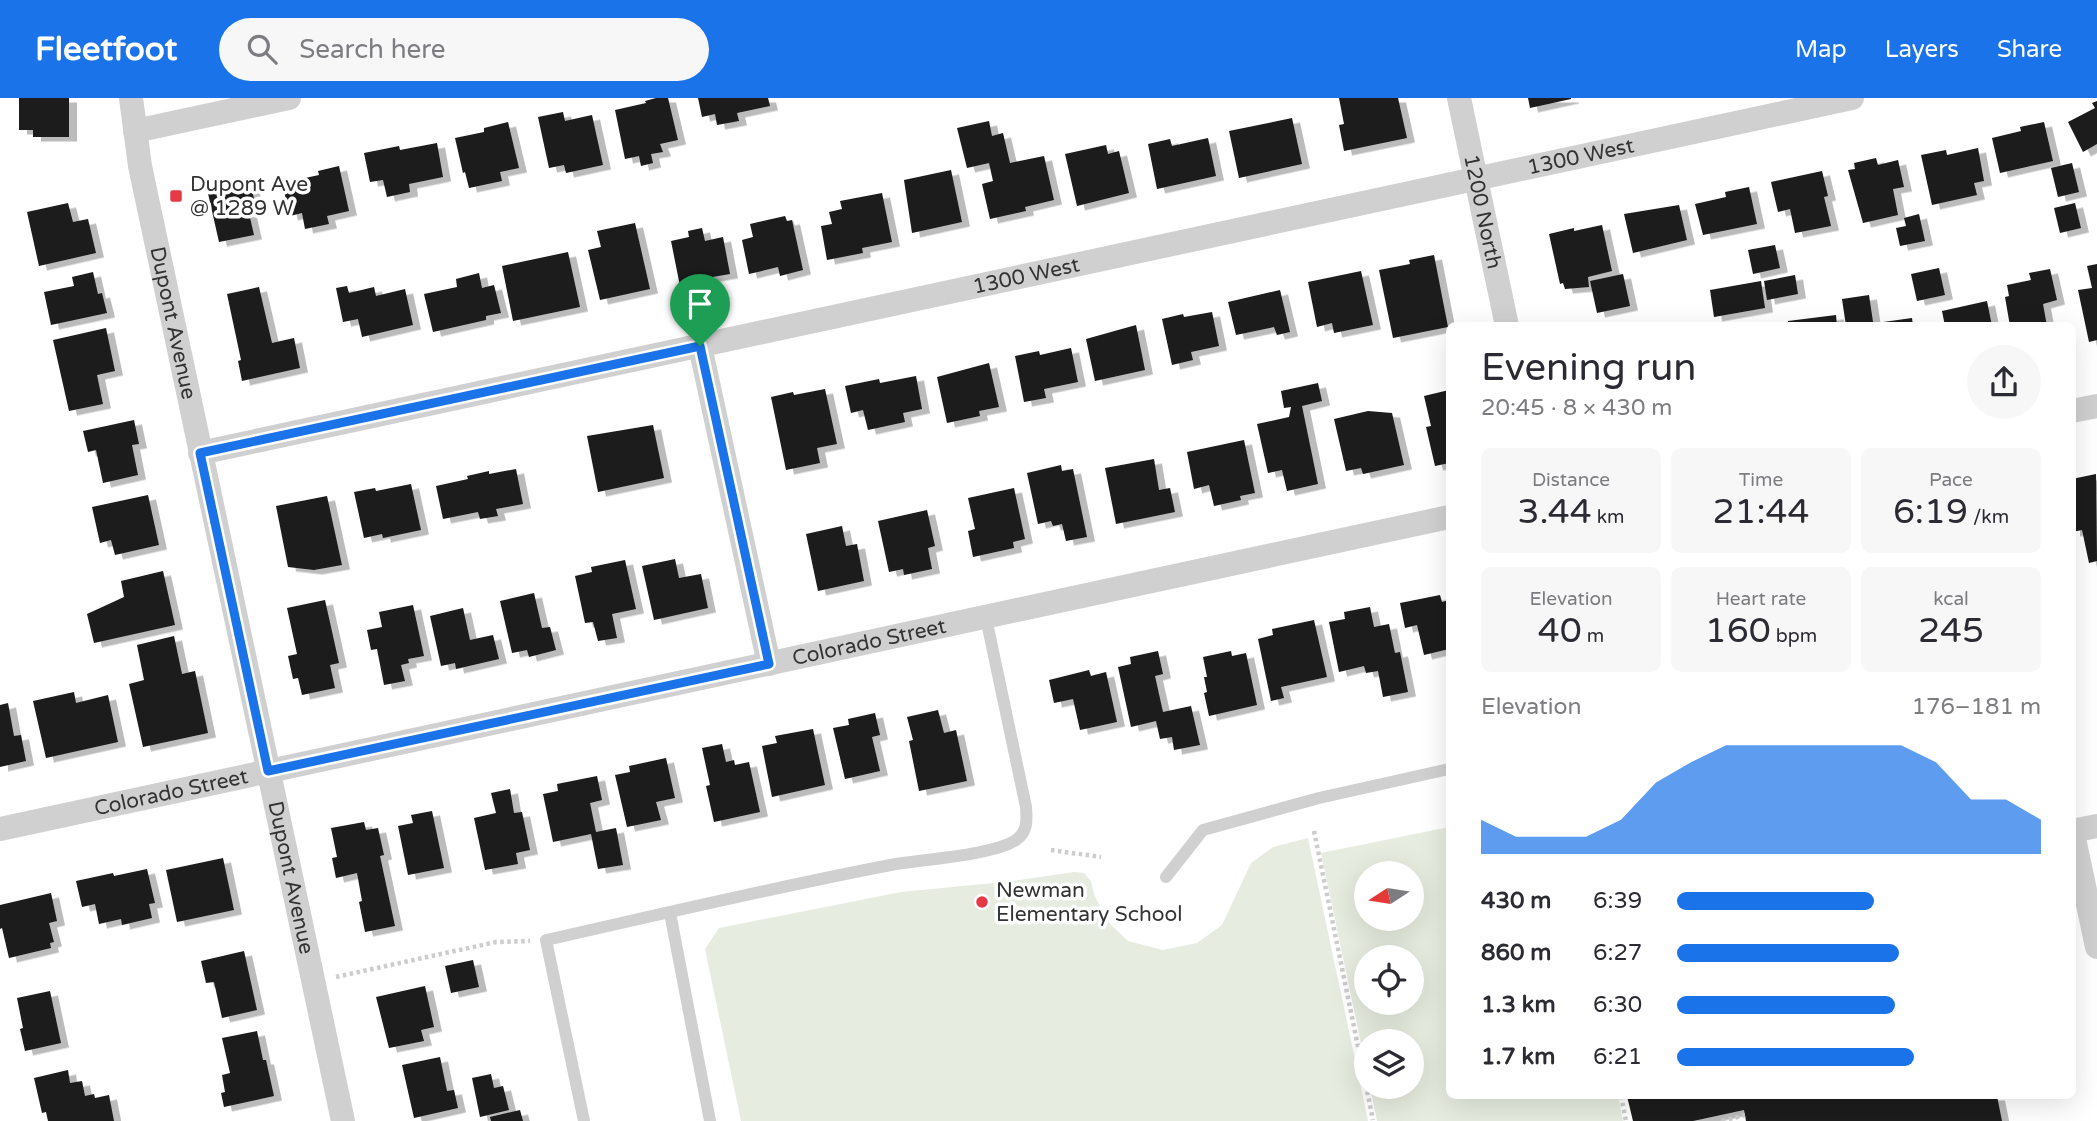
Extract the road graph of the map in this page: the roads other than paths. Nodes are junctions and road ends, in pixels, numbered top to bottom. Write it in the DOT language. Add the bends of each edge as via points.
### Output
graph roads {
  1 [pos="131,98"];
  2 [pos="289,98"];
  3 [pos="1459,98"];
  4 [pos="1852,98"];
  5 [pos="135,131"];
  6 [pos="1476,179"];
  7 [pos="1506,322"];
  8 [pos="700,346"];
  9 [pos="2097,406"];
  10 [pos="2076,410"];
  11 [pos="200,453"];
  12 [pos="1446,518"];
  13 [pos="986,618"];
  14 [pos="769,664"];
  15 [pos="1446,770"];
  16 [pos="268,771"];
  17 [pos="2097,825"];
  18 [pos="0,829"];
  19 [pos="2076,829"];
  20 [pos="2076,849"];
  21 [pos="1166,877"];
  22 [pos="670,913"];
  23 [pos="2097,947"];
  24 [pos="343,1121"];
  25 [pos="584,1121"];
  26 [pos="710,1121"];
  1 -- 5 [label="street, Dupont Avenue"];
  2 -- 5 [label="street"];
  3 -- 6 [label="street, 1200 North"];
  4 -- 6 [label="street, 1300 West"];
  5 -- 11 [label="street, Dupont Avenue"];
  6 -- 7 [label="street, 1200 North"];
  6 -- 8 [label="street, 1300 West"];
  8 -- 11 [label="street, 1300 West"];
  8 -- 14 [label="street"];
  9 -- 10 [label="street"];
  11 -- 16 [label="street, Dupont Avenue"];
  12 -- 13 [label="street, Colorado Street"];
  13 -- 14 [label="street, Colorado Street"];
  13 -- 22 [label="lane" via="1026,807 1027,821 1020,838 992,849 896,864"];
  14 -- 16 [label="street, Colorado Street"];
  15 -- 21 [label="lane" via="1203,830"];
  16 -- 18 [label="street, Colorado Street"];
  16 -- 24 [label="street, Dupont Avenue"];
  17 -- 19 [label="street"];
  20 -- 23 [label="street"];
  22 -- 25 [label="lane" via="546,940"];
  22 -- 26 [label="lane"];
}
